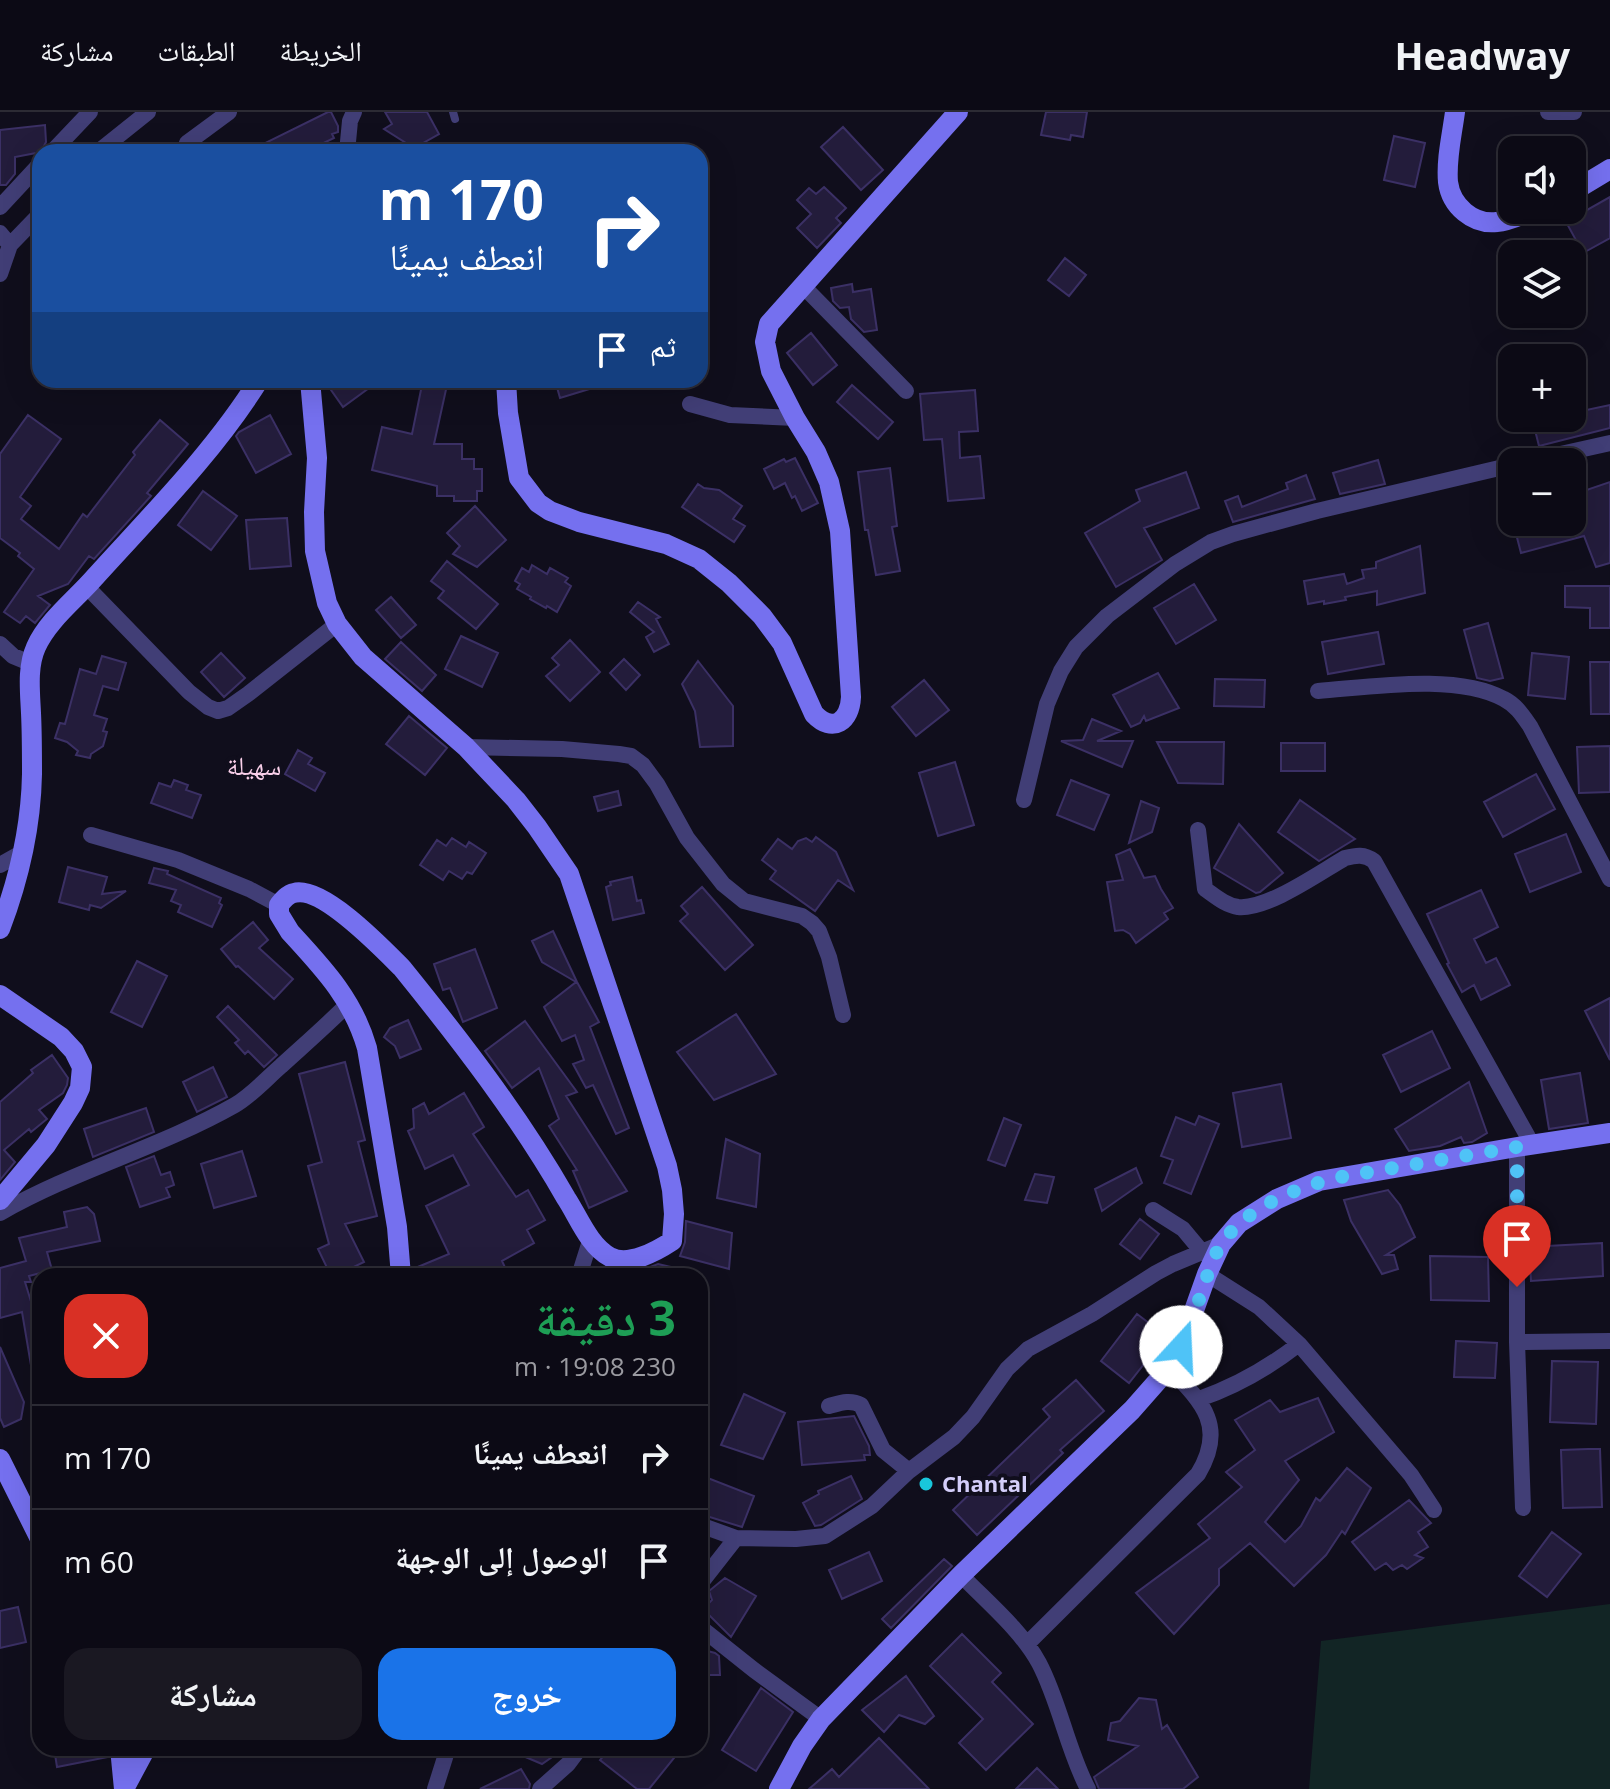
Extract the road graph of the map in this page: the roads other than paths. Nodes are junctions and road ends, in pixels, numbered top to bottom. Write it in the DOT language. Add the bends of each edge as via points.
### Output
graph roads {
  1 [pos="90,112"];
  2 [pos="148,112"];
  3 [pos="229,112"];
  4 [pos="354,112"];
  5 [pos="958,112"];
  6 [pos="1455,112"];
  7 [pos="1548,112"];
  8 [pos="1574,112"];
  9 [pos="60,144"];
  10 [pos="108,144"];
  11 [pos="187,144"];
  12 [pos="348,144"];
  13 [pos="1610,169"];
  14 [pos="32,173"];
  15 [pos="1586,184"];
  16 [pos="0,207"];
  17 [pos="32,220"];
  18 [pos="1498,222"];
  19 [pos="5,239"];
  20 [pos="0,274"];
  21 [pos="803,286"];
  22 [pos="254,388"];
  23 [pos="311,388"];
  24 [pos="506,388"];
  25 [pos="906,391"];
  26 [pos="690,404"];
  27 [pos="795,418"];
  28 [pos="1610,443"];
  29 [pos="1586,448"];
  30 [pos="1498,468"];
  31 [pos="87,587"];
  32 [pos="337,624"];
  33 [pos="0,644"];
  34 [pos="30,663"];
  35 [pos="1318,691"];
  36 [pos="466,747"];
  37 [pos="1024,800"];
  38 [pos="1198,830"];
  39 [pos="91,835"];
  40 [pos="23,852"];
  41 [pos="0,865"];
  42 [pos="1610,879"];
  43 [pos="279,905"];
  44 [pos="0,929"];
  45 [pos="0,995"];
  46 [pos="349,1003"];
  47 [pos="843,1015"];
  48 [pos="1610,1133"];
  49 [pos="1525,1146"];
  50 [pos="0,1200"];
  51 [pos="1153,1210"];
  52 [pos="0,1213"];
  53 [pos="591,1238"];
  54 [pos="1212,1249"];
  55 [pos="400,1268"];
  56 [pos="582,1268"];
  57 [pos="1207,1274"];
  58 [pos="1610,1341"];
  59 [pos="1517,1342"];
  60 [pos="1299,1344"];
  61 [pos="1169,1368"];
  62 [pos="1199,1399"];
  63 [pos="829,1406"];
  64 [pos="0,1459"];
  65 [pos="909,1471"];
  66 [pos="1523,1508"];
  67 [pos="1434,1510"];
  68 [pos="32,1523"];
  69 [pos="708,1528"];
  70 [pos="736,1538"];
  71 [pos="708,1574"];
  72 [pos="961,1575"];
  73 [pos="708,1633"];
  74 [pos="1027,1644"];
  75 [pos="821,1719"];
  76 [pos="121,1756"];
  77 [pos="142,1756"];
  78 [pos="445,1756"];
  79 [pos="573,1756"];
  80 [pos="124,1789"];
  81 [pos="435,1789"];
  82 [pos="540,1789"];
  83 [pos="779,1789"];
  84 [pos="1088,1789"];
  1 -- 9 [label="street"];
  2 -- 10 [label="street"];
  3 -- 11 [label="street"];
  4 -- 12 [label="street"];
  5 -- 21 [label="street"];
  6 -- 18 [label="street" via="1449,187 1459,209 1479,221"];
  7 -- 8 [label="street"];
  13 -- 15 [label="street"];
  14 -- 16 [label="street"];
  17 -- 19 [label="street"];
  19 -- 20 [label="street"];
  21 -- 25 [label="street"];
  21 -- 27 [label="street" via="769,324 765,342 771,371"];
  22 -- 31 [label="street" via="215,442"];
  23 -- 32 [label="street" via="317,458 315,551"];
  24 -- 27 [label="street" via="519,478 538,503 579,522 666,544 699,559 762,616 782,643 814,714 821,722 836,724 848,714 851,697 840,531 829,482"];
  26 -- 27 [label="street" via="730,415"];
  28 -- 29 [label="street"];
  30 -- 37 [label="street" via="1242,531 1175,564 1076,647 1047,704"];
  31 -- 32 [label="street" via="189,692 218,711"];
  31 -- 34 [label="street" via="52,623"];
  32 -- 36 [label="street" via="363,657"];
  33 -- 34 [label="street"];
  34 -- 40 [label="street" via="32,776"];
  35 -- 42 [label="street" via="1441,683 1506,700 1530,726"];
  36 -- 47 [label="street" via="631,756 657,784 687,838 723,884 744,901 802,916 819,931"];
  36 -- 53 [label="street" via="516,800 569,874 667,1166 672,1241 654,1254 619,1260"];
  38 -- 49 [label="street" via="1205,889 1234,906 1267,903 1345,858 1366,855 1374,861"];
  39 -- 43 [label="street" via="178,860"];
  40 -- 41 [label="street"];
  40 -- 44 [label="street"];
  43 -- 46 [label="street" via="290,932"];
  43 -- 53 [label="street" via="293,893 317,897 402,968 523,1127"];
  45 -- 50 [label="street" via="61,1037 82,1067 73,1103"];
  46 -- 52 [label="street" via="237,1104"];
  46 -- 55 [label="street" via="367,1048"];
  48 -- 49 [label="street"];
  49 -- 54 [label="street" via="1319,1181 1258,1210"];
  49 -- 59 [label="street"];
  51 -- 54 [label="street"];
  53 -- 56 [label="street"];
  54 -- 57 [label="street"];
  54 -- 65 [label="street" via="1156,1273 1028,1349 954,1437"];
  57 -- 60 [label="street" via="1259,1307"];
  57 -- 61 [label="street"];
  58 -- 59 [label="street"];
  59 -- 66 [label="street"];
  60 -- 62 [label="street" via="1249,1379"];
  60 -- 67 [label="street" via="1411,1475"];
  61 -- 62 [label="street"];
  61 -- 72 [label="street"];
  62 -- 74 [label="street" via="1210,1444 1198,1474"];
  63 -- 65 [label="street" via="861,1405 883,1450"];
  64 -- 68 [label="street"];
  65 -- 70 [label="street" via="872,1506 825,1536"];
  69 -- 70 [label="street"];
  70 -- 71 [label="street"];
  72 -- 74 [label="street"];
  72 -- 75 [label="street"];
  73 -- 75 [label="street"];
  74 -- 84 [label="street" via="1048,1681"];
  75 -- 83 [label="street"];
  76 -- 80 [label="street"];
  77 -- 80 [label="street"];
  78 -- 81 [label="street"];
  79 -- 82 [label="street"];
}
